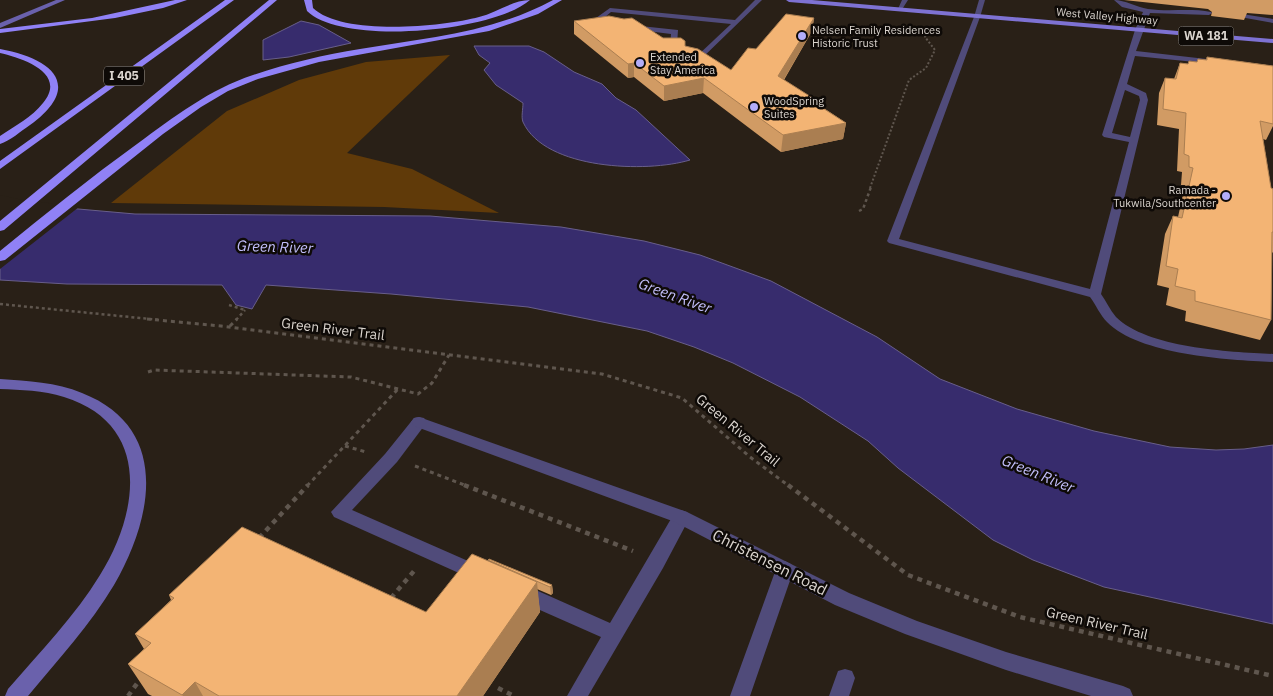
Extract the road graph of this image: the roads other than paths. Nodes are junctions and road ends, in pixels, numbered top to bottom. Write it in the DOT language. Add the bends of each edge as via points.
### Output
graph roads {
  1 [pos="40,0"];
  2 [pos="62,0"];
  3 [pos="183,0"];
  4 [pos="230,0"];
  5 [pos="273,0"];
  6 [pos="308,0"];
  7 [pos="526,0"];
  8 [pos="558,0"];
  9 [pos="759,0"];
  10 [pos="789,0"];
  11 [pos="797,0"];
  12 [pos="905,0"];
  13 [pos="982,0"];
  14 [pos="1117,0"];
  15 [pos="37,10"];
  16 [pos="899,10"];
  17 [pos="1147,12"];
  18 [pos="1209,12"];
  19 [pos="1242,16"];
  20 [pos="977,17"];
  21 [pos="1273,21"];
  22 [pos="734,22"];
  23 [pos="611,25"];
  24 [pos="0,26"];
  25 [pos="620,26"];
  26 [pos="0,30"];
  27 [pos="1138,30"];
  28 [pos="1273,42"];
  29 [pos="4,52"];
  30 [pos="1132,53"];
  31 [pos="1226,63"];
  32 [pos="1122,86"];
  33 [pos="0,141"];
  34 [pos="1134,141"];
  35 [pos="0,166"];
  36 [pos="0,227"];
  37 [pos="0,257"];
  38 [pos="1095,294"];
  39 [pos="1273,358"];
  40 [pos="0,384"];
  41 [pos="681,517"];
  42 [pos="785,569"];
  43 [pos="491,579"];
  44 [pos="508,587"];
  45 [pos="613,633"];
  46 [pos="15,696"];
  47 [pos="577,696"];
  48 [pos="740,696"];
  49 [pos="1123,696"];
  1 -- 15 [label="main road"];
  2 -- 15 [label="main road"];
  3 -- 26 [label="highway" via="120,16"];
  4 -- 35 [label="highway, I 405"];
  5 -- 36 [label="highway, I 405"];
  6 -- 7 [label="highway" via="310,10 331,20 402,28 483,18 510,10"];
  8 -- 37 [label="highway" via="539,12 498,27 320,59 253,77 207,98 112,167"];
  9 -- 22 [label="street"];
  10 -- 11 [label="main road, West Valley Highway / WA 181"];
  11 -- 16 [label="main road, West Valley Highway / WA 181"];
  12 -- 16 [label="lane"];
  13 -- 20 [label="street"];
  14 -- 17 [label="lane" via="1124,6"];
  15 -- 24 [label="main road"];
  16 -- 20 [label="main road, West Valley Highway / WA 181"];
  17 -- 18 [label="street"];
  17 -- 27 [label="street"];
  19 -- 21 [label="street"];
  20 -- 27 [label="main road, West Valley Highway / WA 181"];
  20 -- 38 [label="street" via="893,241"];
  22 -- 23 [label="street" via="610,10 592,23"];
  22 -- 25 [label="street" via="699,59 689,57 691,53 673,46 676,32"];
  27 -- 28 [label="main road, West Valley Highway / WA 181"];
  27 -- 30 [label="street"];
  29 -- 33 [label="highway" via="28,58 44,68 50,73 54,87 51,98 37,114"];
  30 -- 31 [label="street"];
  30 -- 32 [label="street"];
  32 -- 34 [label="street" via="1142,95 1144,100"];
  32 -- 34 [label="street" via="1108,135"];
  34 -- 38 [label="street"];
  38 -- 39 [label="lane" via="1113,321 1134,334 1199,352"];
  40 -- 46 [label="main road" via="54,390 78,396 103,409 122,427 134,449 140,475 138,506 132,529 108,579"];
  41 -- 42 [label="street, Christensen Road"];
  41 -- 43 [label="street, Christensen Road" via="419,422 391,458 340,512"];
  41 -- 45 [label="street" via="658,562"];
  42 -- 48 [label="street"];
  42 -- 49 [label="street, Christensen Road" via="842,599 912,628 1006,661"];
  44 -- 45 [label="street"];
  45 -- 47 [label="street"];
}
